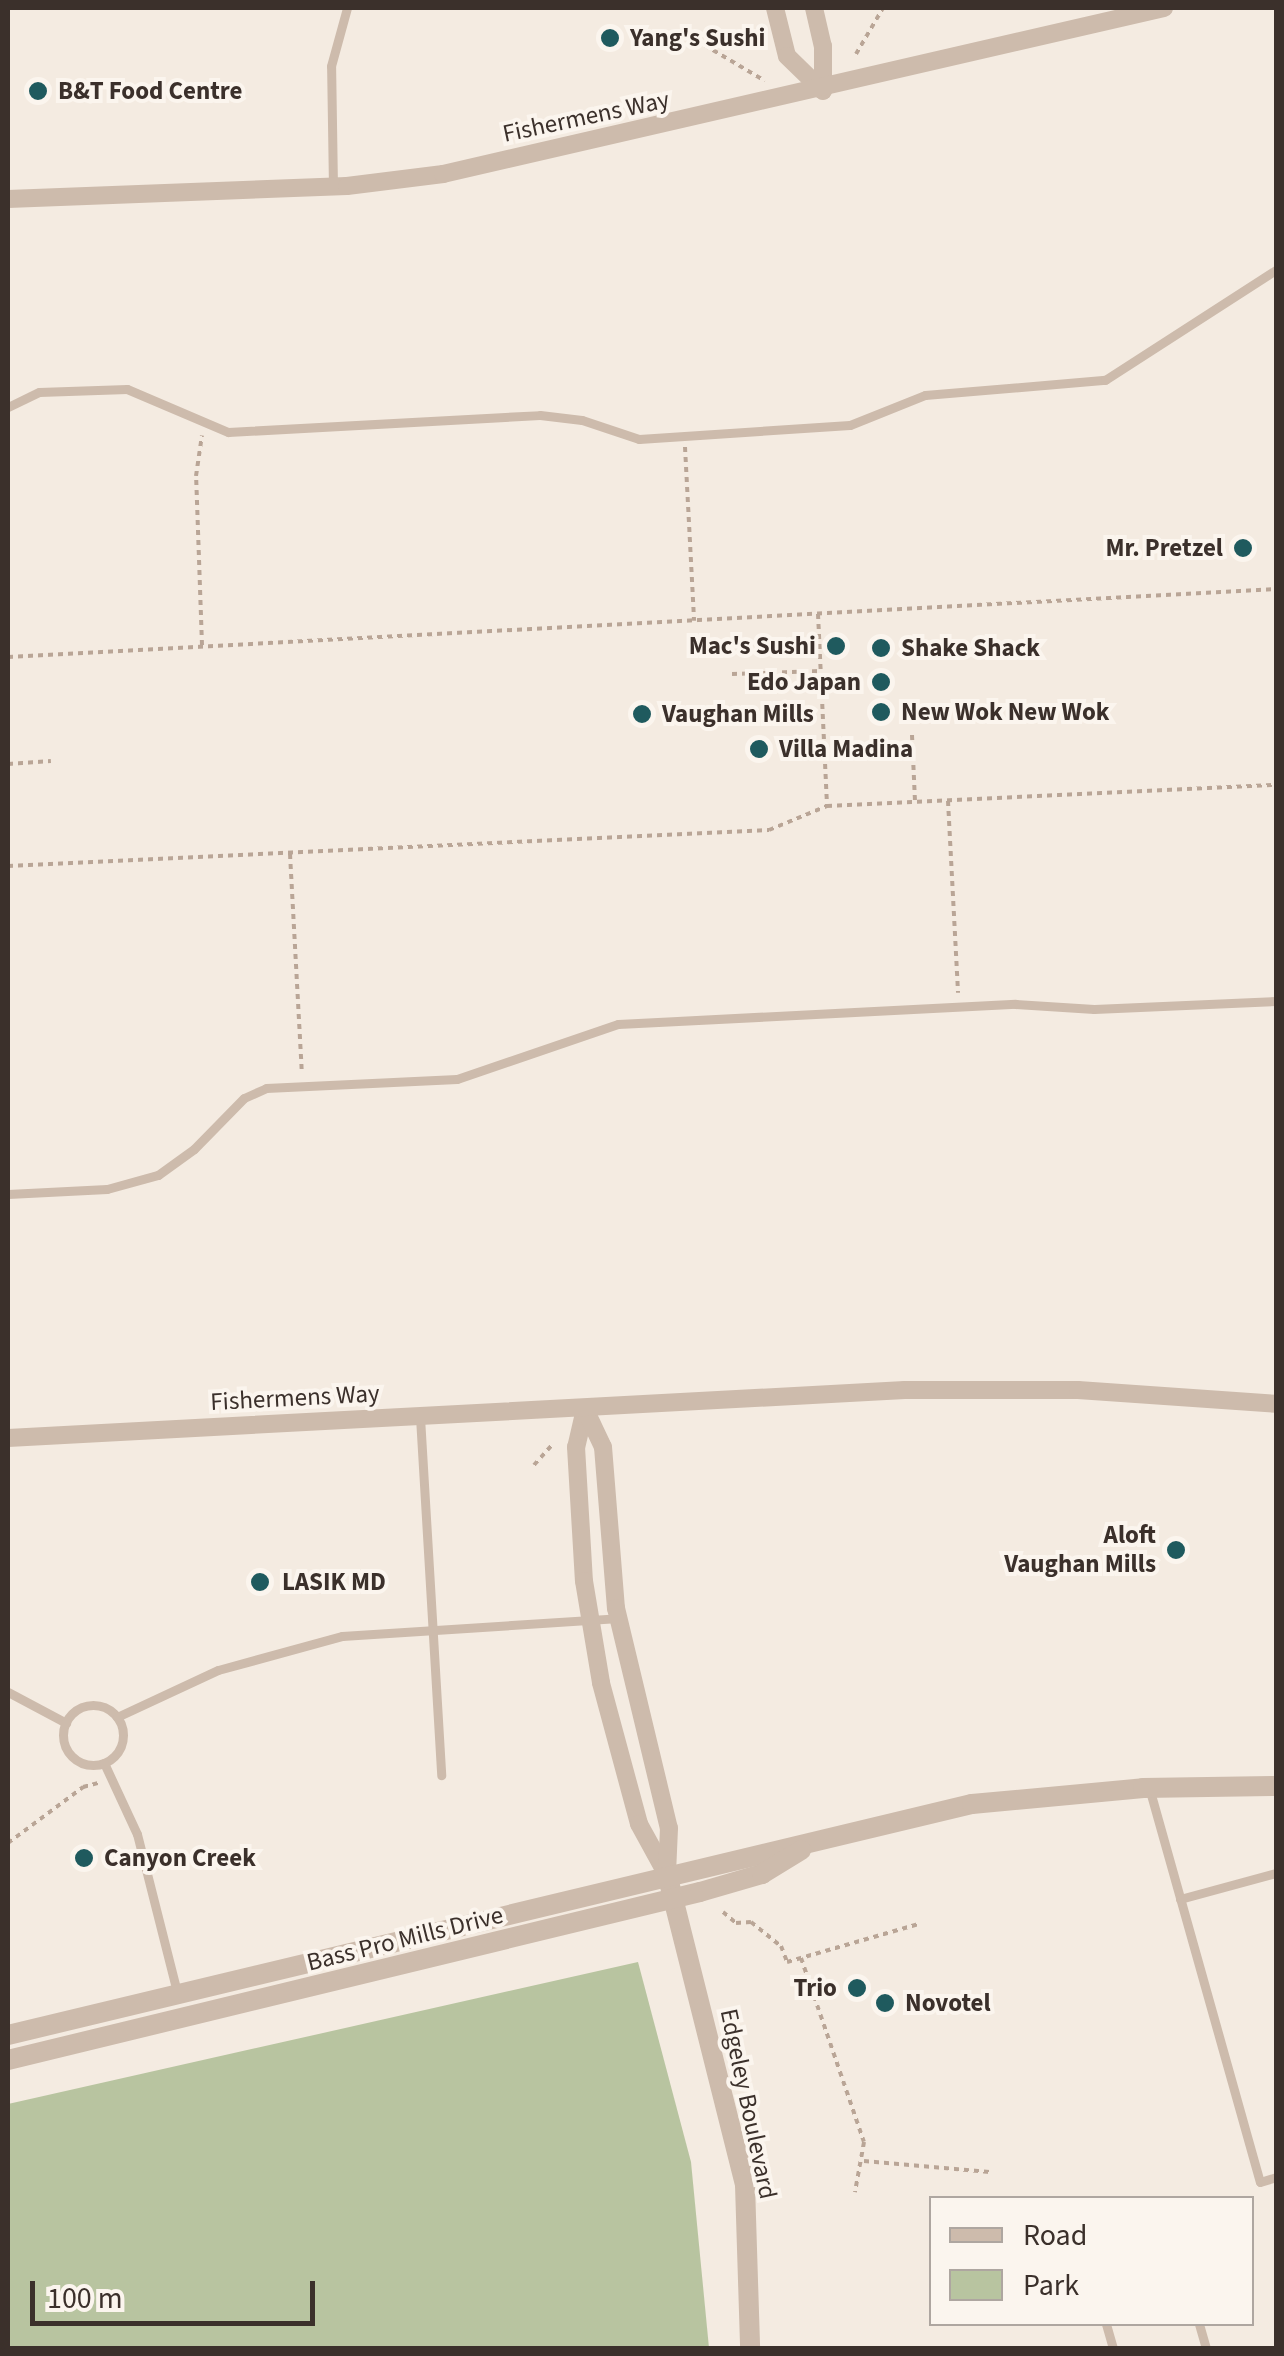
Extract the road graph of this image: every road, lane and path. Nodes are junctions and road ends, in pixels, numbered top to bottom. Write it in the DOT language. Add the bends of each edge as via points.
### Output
graph roads {
  1 [pos="347,8"];
  2 [pos="775,8"];
  3 [pos="814,8"];
  4 [pos="883,8"];
  5 [pos="1164,8"];
  6 [pos="696,40"];
  7 [pos="856,54"];
  8 [pos="766,82"];
  9 [pos="823,91"];
  10 [pos="333,187"];
  11 [pos="8,199"];
  12 [pos="1276,270"];
  13 [pos="8,408"];
  14 [pos="204,427"];
  15 [pos="684,432"];
  16 [pos="1276,589"];
  17 [pos="818,614"];
  18 [pos="694,621"];
  19 [pos="202,645"];
  20 [pos="8,657"];
  21 [pos="820,671"];
  22 [pos="732,674"];
  23 [pos="912,735"];
  24 [pos="51,761"];
  25 [pos="8,764"];
  26 [pos="1276,785"];
  27 [pos="948,801"];
  28 [pos="915,802"];
  29 [pos="827,806"];
  30 [pos="290,853"];
  31 [pos="8,866"];
  32 [pos="1276,1001"];
  33 [pos="958,1008"];
  34 [pos="303,1084"];
  35 [pos="8,1194"];
  36 [pos="1276,1404"];
  37 [pos="585,1409"];
  38 [pos="420,1417"];
  39 [pos="8,1438"];
  40 [pos="552,1444"];
  41 [pos="534,1464"];
  42 [pos="618,1618"];
  43 [pos="590,1619"];
  44 [pos="433,1626"];
  45 [pos="8,1692"];
  46 [pos="118,1717"];
  47 [pos="66,1723"];
  48 [pos="104,1763"];
  49 [pos="441,1775"];
  50 [pos="112,1780"];
  51 [pos="1276,1786"];
  52 [pos="1149,1788"];
  53 [pos="8,1844"];
  54 [pos="806,1847"];
  55 [pos="1276,1873"];
  56 [pos="667,1874"];
  57 [pos="674,1899"];
  58 [pos="1180,1899"];
  59 [pos="723,1912"];
  60 [pos="919,1924"];
  61 [pos="801,1958"];
  62 [pos="178,1998"];
  63 [pos="8,2035"];
  64 [pos="8,2060"];
  65 [pos="864,2161"];
  66 [pos="990,2172"];
  67 [pos="1276,2177"];
  68 [pos="855,2192"];
  69 [pos="750,2348"];
  1 -- 10 [label="lane" via="331,66"];
  2 -- 9 [label="street" via="788,56"];
  3 -- 9 [label="street"];
  4 -- 7 [label="path"];
  5 -- 9 [label="street, Fishermens Way"];
  6 -- 8 [label="path"];
  9 -- 10 [label="street, Fishermens Way" via="443,174"];
  10 -- 11 [label="street, Fishermens Way"];
  12 -- 15 [label="lane" via="1105,380 925,395 850,425"];
  13 -- 14 [label="lane" via="39,392 126,390"];
  14 -- 15 [label="lane" via="244,432 540,415 582,420 639,439"];
  14 -- 19 [label="path" via="196,476"];
  15 -- 18 [label="path"];
  16 -- 17 [label="path"];
  17 -- 18 [label="path"];
  17 -- 21 [label="path"];
  18 -- 19 [label="path"];
  19 -- 20 [label="path"];
  21 -- 22 [label="path"];
  21 -- 29 [label="path"];
  23 -- 28 [label="path"];
  24 -- 25 [label="path"];
  26 -- 27 [label="path"];
  27 -- 28 [label="path"];
  27 -- 33 [label="path"];
  28 -- 29 [label="path"];
  29 -- 30 [label="path" via="768,830"];
  30 -- 31 [label="path"];
  30 -- 34 [label="path"];
  32 -- 33 [label="lane"];
  33 -- 34 [label="lane" via="618,1024 457,1079"];
  34 -- 35 [label="lane" via="253,1092 184,1158 134,1184"];
  36 -- 37 [label="street, Fishermens Way" via="1078,1390 905,1390"];
  37 -- 38 [label="street, Fishermens Way"];
  37 -- 42 [label="street" via="603,1447"];
  37 -- 43 [label="street" via="576,1448"];
  38 -- 39 [label="street, Fishermens Way"];
  38 -- 44 [label="lane"];
  40 -- 41 [label="path"];
  42 -- 43 [label="lane"];
  42 -- 56 [label="street" via="670,1828"];
  43 -- 44 [label="lane"];
  43 -- 56 [label="street" via="639,1824"];
  44 -- 46 [label="lane" via="280,1650"];
  44 -- 49 [label="lane"];
  45 -- 47 [label="lane"];
  46 -- 47 [label="lane" via="90,1706"];
  46 -- 48 [label="lane" via="121,1747"];
  47 -- 48 [label="lane" via="69,1752 86,1764"];
  48 -- 50 [label="lane"];
  50 -- 53 [label="path" via="83,1787"];
  50 -- 62 [label="lane" via="150,1876"];
  51 -- 52 [label="street, Bass Pro Mills Drive"];
  52 -- 54 [label="street, Bass Pro Mills Drive" via="972,1804"];
  52 -- 58 [label="lane"];
  54 -- 56 [label="street, Bass Pro Mills Drive" via="754,1852"];
  54 -- 57 [label="street, Bass Pro Mills Drive" via="762,1874"];
  55 -- 58 [label="lane"];
  56 -- 57 [label="street, Edgeley Boulevard"];
  56 -- 62 [label="street, Bass Pro Mills Drive"];
  57 -- 64 [label="street, Bass Pro Mills Drive"];
  57 -- 69 [label="street, Edgeley Boulevard" via="745,2185"];
  58 -- 67 [label="lane" via="1260,2182"];
  59 -- 61 [label="path" via="736,1924 751,1922 782,1946 787,1962"];
  60 -- 61 [label="path"];
  61 -- 65 [label="path" via="821,2030 835,2046"];
  62 -- 63 [label="street, Bass Pro Mills Drive"];
  65 -- 66 [label="path"];
  65 -- 68 [label="path"];
}
